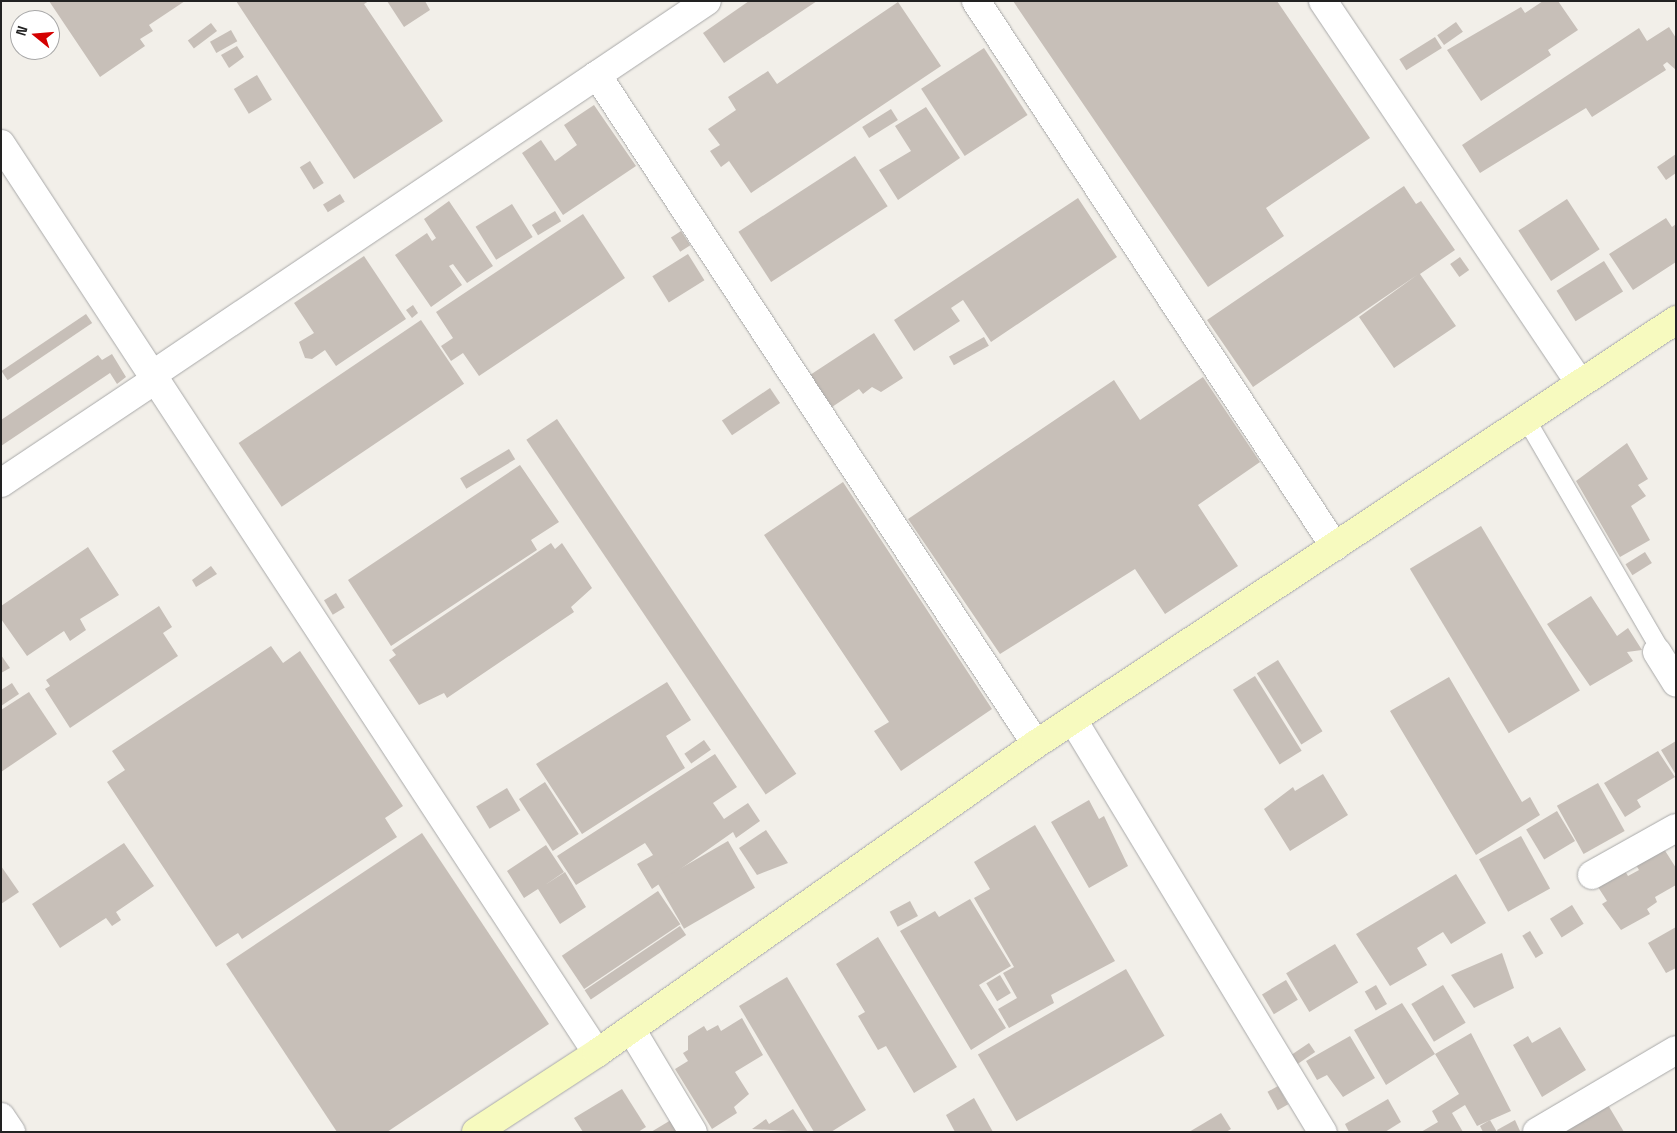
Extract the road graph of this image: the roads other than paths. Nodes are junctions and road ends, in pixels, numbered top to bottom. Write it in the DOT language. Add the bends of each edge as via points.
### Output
graph roads {
  1 [pos="706,1"];
  2 [pos="976,1"];
  3 [pos="1323,1"];
  4 [pos="597,75"];
  5 [pos="1,144"];
  6 [pos="1676,320"];
  7 [pos="153,377"];
  8 [pos="1580,383"];
  9 [pos="1526,420"];
  10 [pos="1,483"];
  11 [pos="1335,547"];
  12 [pos="1657,652"];
  13 [pos="1676,683"];
  14 [pos="1073,720"];
  15 [pos="1036,744"];
  16 [pos="1676,828"];
  17 [pos="1592,875"];
  18 [pos="631,1029"];
  19 [pos="1676,1050"];
  20 [pos="597,1054"];
  21 [pos="1,1117"];
  22 [pos="1321,1131"];
  23 [pos="11,1132"];
  24 [pos="476,1132"];
  25 [pos="693,1132"];
  26 [pos="1537,1132"];
  1 -- 4 [label="street"];
  2 -- 11 [label="street"];
  3 -- 8 [label="street"];
  4 -- 7 [label="street"];
  4 -- 15 [label="street"];
  5 -- 7 [label="street"];
  6 -- 8 [label="street"];
  7 -- 10 [label="street"];
  7 -- 20 [label="street"];
  8 -- 9 [label="street"];
  9 -- 11 [label="street"];
  9 -- 12 [label="lane" via="1658,646"];
  11 -- 14 [label="street"];
  12 -- 13 [label="street"];
  14 -- 15 [label="street"];
  14 -- 22 [label="street"];
  15 -- 18 [label="street"];
  16 -- 17 [label="street"];
  18 -- 20 [label="street"];
  18 -- 25 [label="street"];
  19 -- 26 [label="street"];
  20 -- 24 [label="street"];
  21 -- 23 [label="street"];
}
